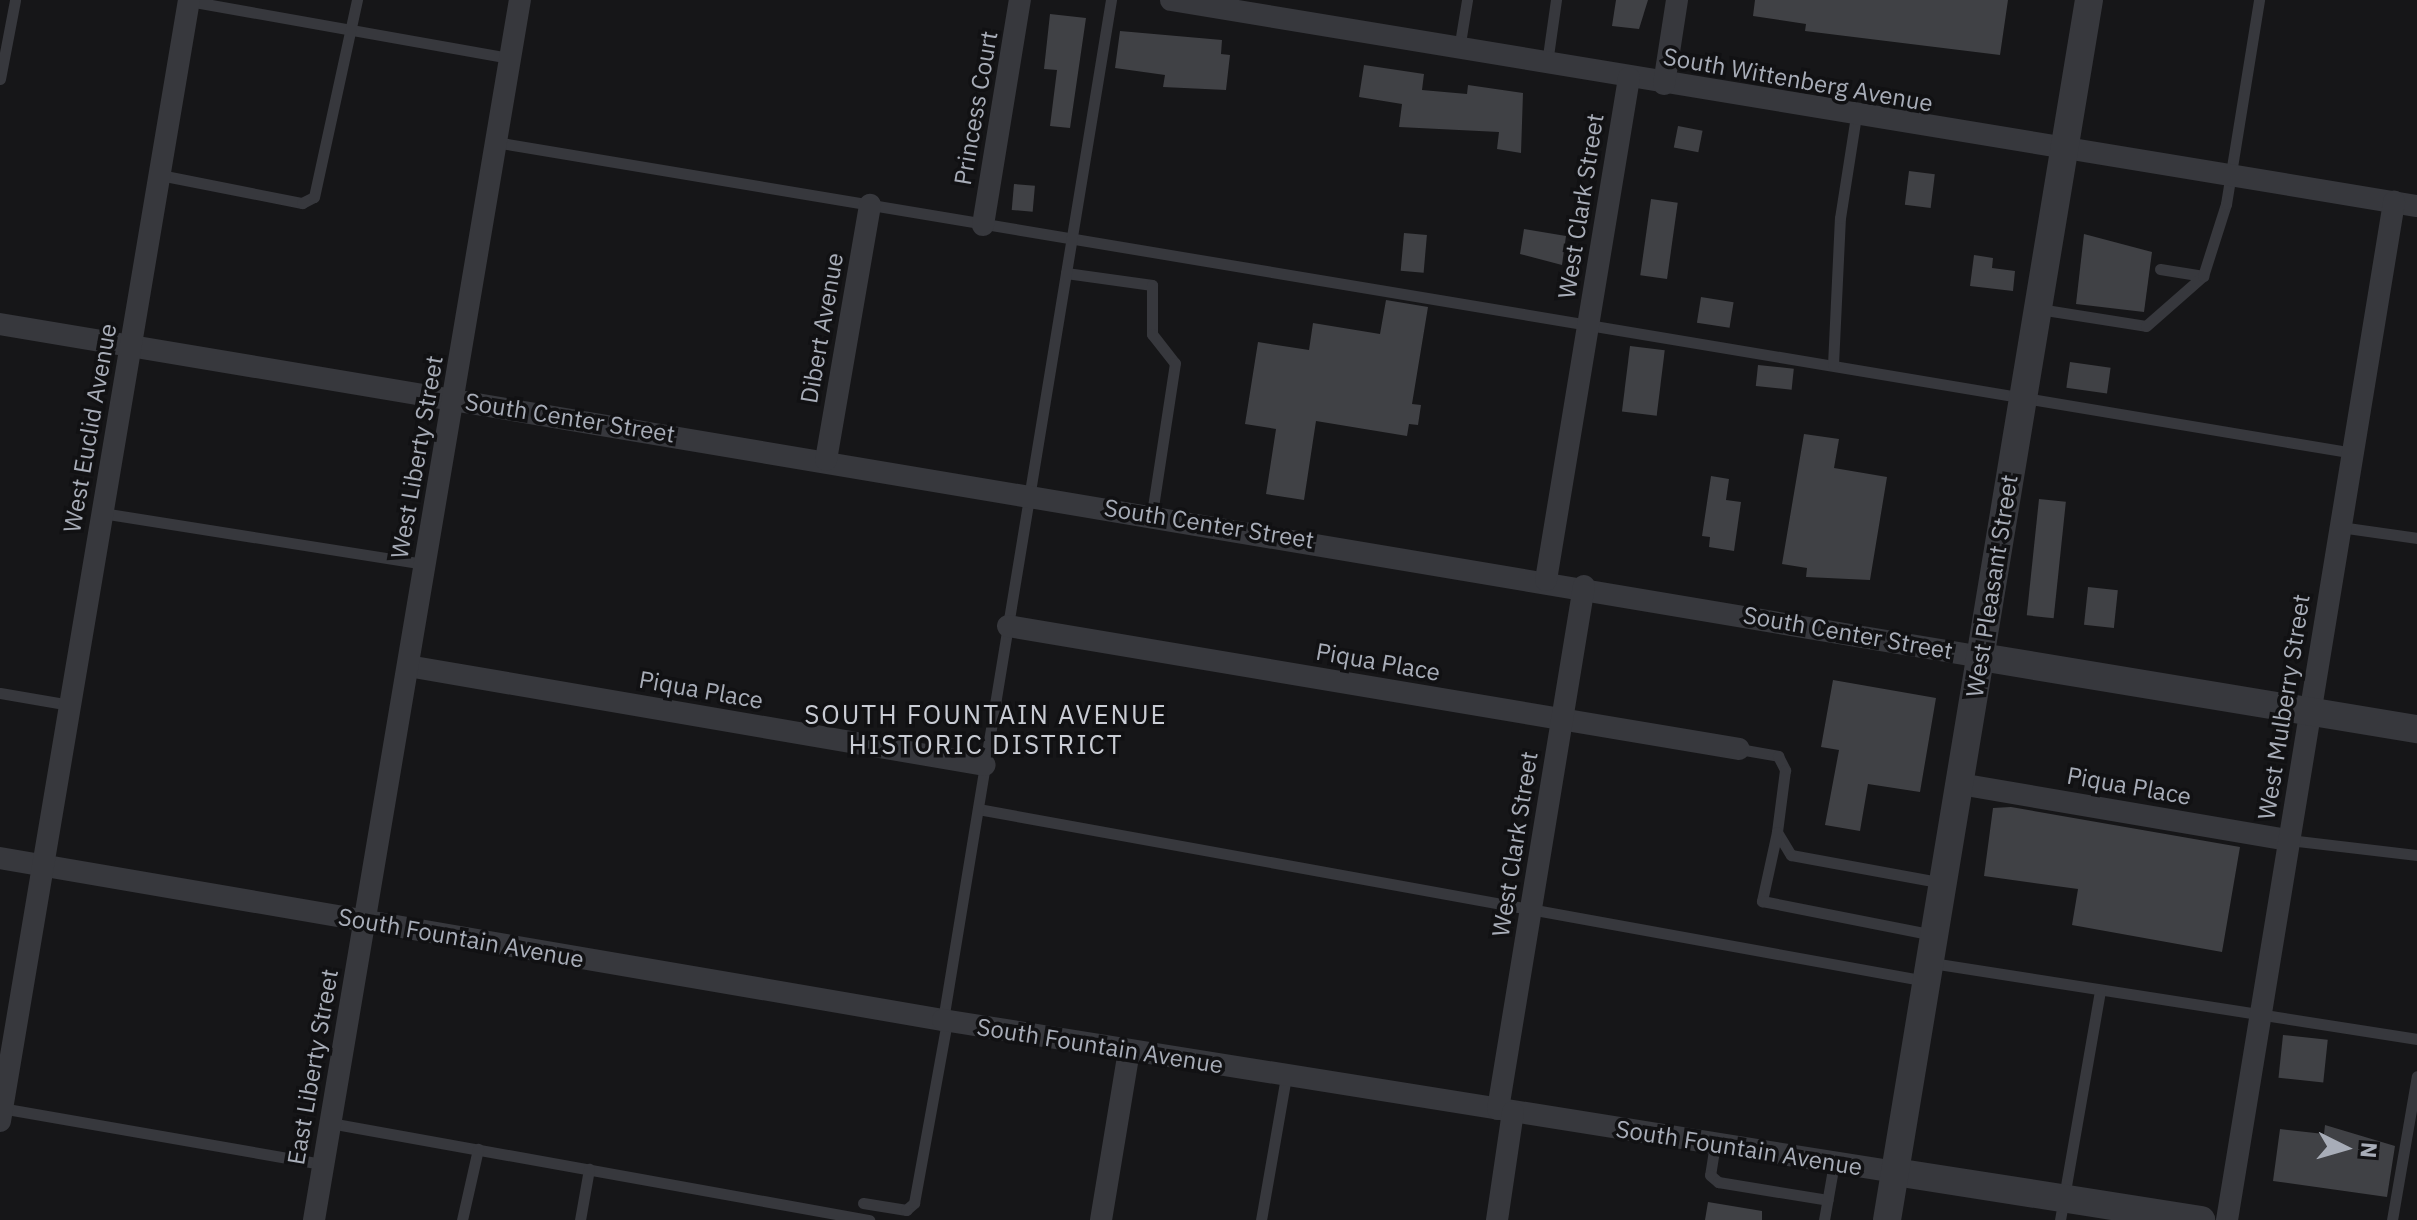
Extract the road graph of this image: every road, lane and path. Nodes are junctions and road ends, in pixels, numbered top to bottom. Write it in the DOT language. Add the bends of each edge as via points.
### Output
graph roads {
  1 [pos="15,0"];
  2 [pos="357,0"];
  3 [pos="520,0"];
  4 [pos="1020,0"];
  5 [pos="1111,0"];
  6 [pos="1171,0"];
  7 [pos="1467,0"];
  8 [pos="1556,0"];
  9 [pos="1677,0"];
  10 [pos="2089,0"];
  11 [pos="2259,0"];
  12 [pos="189,1"];
  13 [pos="1288,10"];
  14 [pos="351,30"];
  15 [pos="1459,49"];
  16 [pos="510,58"];
  17 [pos="1547,64"];
  18 [pos="1629,78"];
  19 [pos="0,79"];
  20 [pos="1664,84"];
  21 [pos="1856,116"];
  22 [pos="495,142"];
  23 [pos="2064,152"];
  24 [pos="160,175"];
  25 [pos="2230,177"];
  26 [pos="2394,202"];
  27 [pos="870,205"];
  28 [pos="2417,206"];
  29 [pos="983,225"];
  30 [pos="1071,239"];
  31 [pos="2160,269"];
  32 [pos="1066,273"];
  33 [pos="2203,276"];
  34 [pos="2038,309"];
  35 [pos="0,324"];
  36 [pos="1588,325"];
  37 [pos="131,345"];
  38 [pos="1833,365"];
  39 [pos="2023,395"];
  40 [pos="453,399"];
  41 [pos="2353,453"];
  42 [pos="826,460"];
  43 [pos="1030,494"];
  44 [pos="102,513"];
  45 [pos="1152,514"];
  46 [pos="2340,527"];
  47 [pos="2417,538"];
  48 [pos="425,564"];
  49 [pos="1546,580"];
  50 [pos="1584,586"];
  51 [pos="1008,626"];
  52 [pos="1981,657"];
  53 [pos="408,666"];
  54 [pos="0,693"];
  55 [pos="70,705"];
  56 [pos="2310,711"];
  57 [pos="1562,719"];
  58 [pos="2417,729"];
  59 [pos="1739,749"];
  60 [pos="985,765"];
  61 [pos="1960,784"];
  62 [pos="978,809"];
  63 [pos="1777,832"];
  64 [pos="2289,840"];
  65 [pos="2417,855"];
  66 [pos="0,858"];
  67 [pos="43,866"];
  68 [pos="1943,883"];
  69 [pos="1531,911"];
  70 [pos="364,922"];
  71 [pos="1931,960"];
  72 [pos="2100,990"];
  73 [pos="2260,1017"];
  74 [pos="945,1020"];
  75 [pos="8,1022"];
  76 [pos="2417,1039"];
  77 [pos="1129,1050"];
  78 [pos="2417,1076"];
  79 [pos="1286,1077"];
  80 [pos="1506,1111"];
  81 [pos="1,1113"];
  82 [pos="330,1123"];
  83 [pos="1715,1144"];
  84 [pos="478,1149"];
  85 [pos="1834,1163"];
  86 [pos="323,1164"];
  87 [pos="589,1169"];
  88 [pos="1895,1172"];
  89 [pos="1828,1200"];
  90 [pos="863,1203"];
  91 [pos="2062,1209"];
  92 [pos="314,1220"];
  93 [pos="462,1220"];
  94 [pos="580,1220"];
  95 [pos="869,1220"];
  96 [pos="1101,1220"];
  97 [pos="1261,1220"];
  98 [pos="1497,1220"];
  99 [pos="1824,1220"];
  100 [pos="1887,1220"];
  101 [pos="2201,1220"];
  102 [pos="2227,1220"];
  103 [pos="2392,1220"];
  1 -- 19 [label="lane"];
  2 -- 14 [label="lane"];
  3 -- 16 [label="street, West Liberty Street"];
  4 -- 29 [label="street, Princess Court"];
  5 -- 30 [label="lane"];
  6 -- 13 [label="street, South Wittenberg Avenue"];
  7 -- 15 [label="lane"];
  8 -- 17 [label="lane"];
  9 -- 20 [label="street"];
  10 -- 23 [label="street, West Pleasant Street"];
  11 -- 25 [label="lane"];
  12 -- 14 [label="lane"];
  12 -- 24 [label="street, West Euclid Avenue"];
  13 -- 15 [label="street, South Wittenberg Avenue"];
  14 -- 16 [label="lane"];
  14 -- 24 [label="lane" via="314,197 302,203"];
  15 -- 17 [label="street, South Wittenberg Avenue"];
  16 -- 22 [label="street, West Liberty Street"];
  17 -- 18 [label="street, South Wittenberg Avenue"];
  18 -- 20 [label="street, South Wittenberg Avenue"];
  18 -- 36 [label="street, West Clark Street"];
  20 -- 21 [label="street, South Wittenberg Avenue"];
  21 -- 23 [label="street, South Wittenberg Avenue"];
  21 -- 38 [label="lane" via="1840,218"];
  22 -- 27 [label="lane"];
  22 -- 40 [label="street, West Liberty Street"];
  23 -- 25 [label="street, South Wittenberg Avenue"];
  23 -- 34 [label="street, West Pleasant Street"];
  24 -- 37 [label="street, West Euclid Avenue"];
  25 -- 26 [label="street, South Wittenberg Avenue"];
  25 -- 33 [label="lane"];
  26 -- 28 [label="street, South Wittenberg Avenue"];
  26 -- 41 [label="street, West Mulberry Street"];
  27 -- 29 [label="lane"];
  27 -- 42 [label="street, Dibert Avenue"];
  29 -- 30 [label="lane"];
  30 -- 32 [label="lane"];
  30 -- 36 [label="lane"];
  31 -- 33 [label="lane"];
  32 -- 43 [label="lane"];
  32 -- 45 [label="lane" via="1152,285 1152,334 1175,363"];
  33 -- 34 [label="lane" via="2146,326"];
  34 -- 39 [label="street, West Pleasant Street"];
  35 -- 37 [label="street, South Center Street"];
  36 -- 38 [label="lane"];
  36 -- 49 [label="street, West Clark Street"];
  37 -- 40 [label="street, South Center Street"];
  37 -- 44 [label="street, West Euclid Avenue"];
  38 -- 39 [label="lane"];
  39 -- 41 [label="lane"];
  39 -- 52 [label="street, West Pleasant Street"];
  40 -- 42 [label="street, South Center Street"];
  40 -- 48 [label="street, West Liberty Street"];
  41 -- 46 [label="street, West Mulberry Street"];
  42 -- 43 [label="street, South Center Street"];
  43 -- 45 [label="street, South Center Street"];
  43 -- 51 [label="lane"];
  44 -- 48 [label="lane"];
  44 -- 55 [label="street, West Euclid Avenue"];
  45 -- 49 [label="street, South Center Street"];
  46 -- 47 [label="lane"];
  46 -- 56 [label="street, West Mulberry Street"];
  48 -- 53 [label="street, West Liberty Street"];
  49 -- 50 [label="street, South Center Street"];
  50 -- 52 [label="street, South Center Street"];
  50 -- 57 [label="street, West Clark Street"];
  51 -- 57 [label="street, Piqua Place"];
  51 -- 60 [label="lane"];
  52 -- 56 [label="street, South Center Street"];
  52 -- 61 [label="street, West Pleasant Street"];
  53 -- 60 [label="street, Piqua Place"];
  53 -- 70 [label="street, West Liberty Street"];
  54 -- 55 [label="lane"];
  55 -- 67 [label="street, West Euclid Avenue"];
  56 -- 58 [label="street, South Center Street"];
  56 -- 64 [label="street, West Mulberry Street"];
  57 -- 59 [label="street, Piqua Place"];
  57 -- 69 [label="street, West Clark Street"];
  59 -- 63 [label="lane" via="1778,756 1785,770"];
  60 -- 62 [label="lane"];
  61 -- 64 [label="street, Piqua Place"];
  61 -- 68 [label="street, West Pleasant Street"];
  62 -- 69 [label="lane"];
  62 -- 74 [label="lane"];
  63 -- 68 [label="lane" via="1791,855"];
  63 -- 71 [label="lane" via="1762,901"];
  64 -- 65 [label="lane"];
  64 -- 73 [label="street, West Mulberry Street"];
  66 -- 67 [label="street, South Fountain Avenue"];
  67 -- 70 [label="street, South Fountain Avenue"];
  67 -- 75 [label="street, West Euclid Avenue"];
  68 -- 71 [label="street, West Pleasant Street"];
  69 -- 71 [label="lane"];
  69 -- 80 [label="street, West Clark Street"];
  70 -- 74 [label="street, South Fountain Avenue"];
  70 -- 82 [label="street, East Liberty Street"];
  71 -- 72 [label="lane"];
  71 -- 88 [label="street, West Pleasant Street"];
  72 -- 73 [label="lane"];
  72 -- 91 [label="lane"];
  73 -- 76 [label="lane"];
  73 -- 102 [label="street, West Mulberry Street"];
  74 -- 77 [label="street, South Fountain Avenue"];
  74 -- 90 [label="lane" via="914,1203 906,1210"];
  75 -- 81 [label="street, West Euclid Avenue"];
  77 -- 79 [label="street, South Fountain Avenue"];
  77 -- 96 [label="street"];
  78 -- 103 [label="lane"];
  79 -- 80 [label="street, South Fountain Avenue"];
  79 -- 97 [label="lane"];
  80 -- 83 [label="street, South Fountain Avenue"];
  80 -- 98 [label="street, West Clark Street"];
  81 -- 86 [label="lane"];
  82 -- 84 [label="lane"];
  82 -- 86 [label="street, East Liberty Street"];
  83 -- 85 [label="street, South Fountain Avenue"];
  83 -- 89 [label="lane" via="1710,1175 1718,1182"];
  84 -- 87 [label="lane"];
  84 -- 93 [label="lane"];
  85 -- 88 [label="street, South Fountain Avenue"];
  85 -- 89 [label="lane"];
  86 -- 92 [label="street, East Liberty Street"];
  87 -- 94 [label="lane"];
  87 -- 95 [label="lane"];
  88 -- 91 [label="street, South Fountain Avenue"];
  88 -- 100 [label="street, West Pleasant Street"];
  89 -- 99 [label="lane"];
  91 -- 101 [label="street, South Fountain Avenue"];
}
